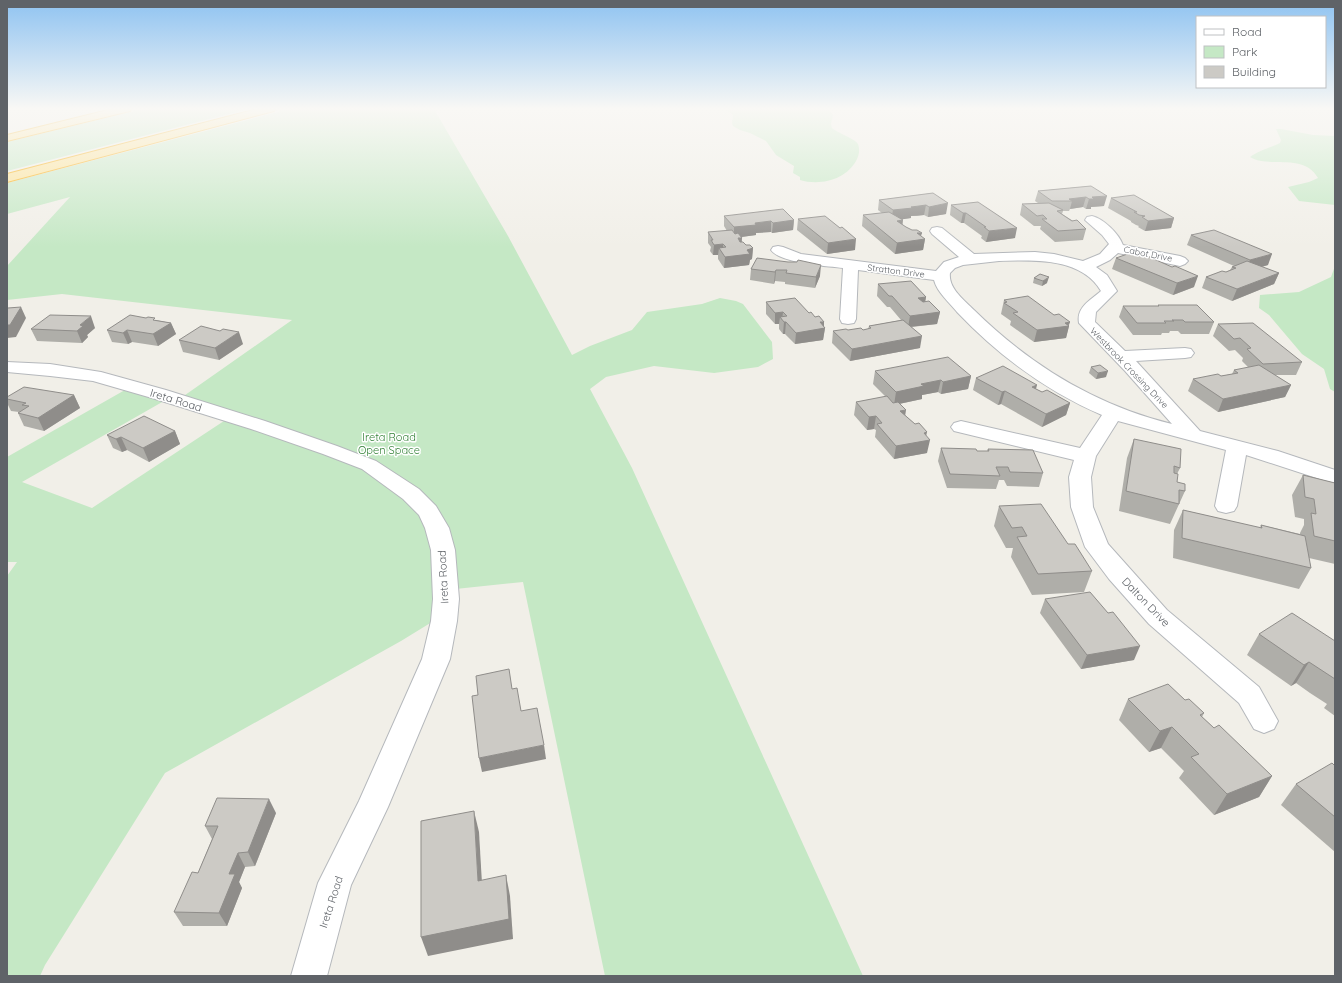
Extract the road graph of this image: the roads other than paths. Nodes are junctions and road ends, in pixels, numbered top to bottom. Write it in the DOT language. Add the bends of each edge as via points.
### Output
graph roads {
  1 [pos="95,155"];
  2 [pos="7,178"];
  3 [pos="1092,220"];
  4 [pos="937,231"];
  5 [pos="1115,248"];
  6 [pos="778,250"];
  7 [pos="971,259"];
  8 [pos="1180,261"];
  9 [pos="851,265"];
  10 [pos="1083,267"];
  11 [pos="941,276"];
  12 [pos="848,319"];
  13 [pos="1185,353"];
  14 [pos="1120,356"];
  15 [pos="7,367"];
  16 [pos="1113,412"];
  17 [pos="961,427"];
  18 [pos="1192,435"];
  19 [pos="1237,446"];
  20 [pos="1086,456"];
  21 [pos="1335,477"];
  22 [pos="1226,506"];
  23 [pos="1264,721"];
  24 [pos="309,976"];
  1 -- 2 [label="highway"];
  3 -- 5 [label="street, Cabot Drive" via="1113,238"];
  4 -- 7 [label="street"];
  5 -- 8 [label="street, Cabot Drive"];
  5 -- 10 [label="street, Cabot Drive" via="1105,257"];
  6 -- 9 [label="street, Stratton Drive" via="798,258"];
  7 -- 10 [label="street, Westbrook Crossing Drive" via="1033,256 1058,259"];
  7 -- 11 [label="street, Westbrook Crossing Drive" via="946,267"];
  9 -- 11 [label="street, Stratton Drive"];
  9 -- 12 [label="street, Stratton Drive"];
  10 -- 14 [label="street, Westbrook Crossing Drive" via="1106,284 1109,291 1090,308 1086,315 1087,323"];
  11 -- 16 [label="street, Westbrook Crossing Drive" via="948,292 1016,357 1066,390"];
  13 -- 14 [label="street"];
  14 -- 18 [label="street, Westbrook Crossing Drive"];
  15 -- 24 [label="street, Ireta Road" via="94,376 258,425 369,465 411,494 428,511 443,550 445,568 444,621 436,659 375,800 335,883"];
  16 -- 18 [label="street, Westbrook Crossing Drive"];
  16 -- 20 [label="street, Dalton Drive"];
  17 -- 20 [label="street"];
  18 -- 19 [label="street, Westbrook Crossing Drive"];
  19 -- 21 [label="street, Westbrook Crossing Drive"];
  19 -- 22 [label="street"];
  20 -- 23 [label="street, Dalton Drive" via="1080,477 1082,507 1097,547 1158,617 1249,696"];
}
